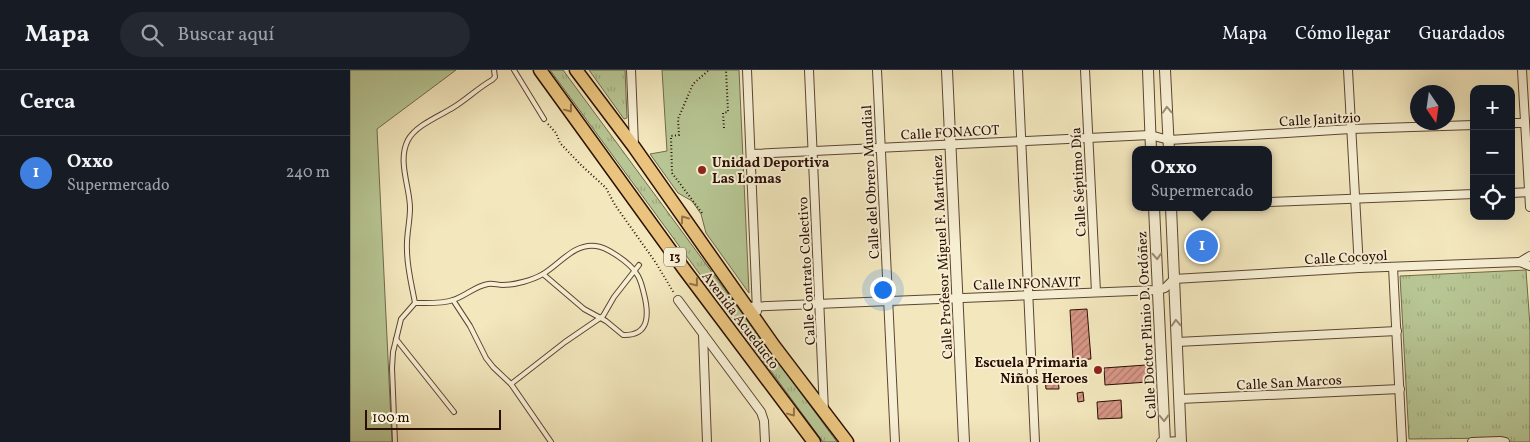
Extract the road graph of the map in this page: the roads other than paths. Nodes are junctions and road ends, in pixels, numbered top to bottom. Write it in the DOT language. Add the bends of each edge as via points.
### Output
graph roads {
  1 [pos="494,70"];
  2 [pos="514,70"];
  3 [pos="540,70"];
  4 [pos="576,70"];
  5 [pos="632,70"];
  6 [pos="747,70"];
  7 [pos="810,70"];
  8 [pos="877,70"];
  9 [pos="948,70"];
  10 [pos="1018,70"];
  11 [pos="1085,70"];
  12 [pos="1148,70"];
  13 [pos="1165,70"];
  14 [pos="1348,70"];
  15 [pos="1522,70"];
  16 [pos="544,119"];
  17 [pos="1515,123"];
  18 [pos="1525,123"];
  19 [pos="1470,125"];
  20 [pos="1351,129"];
  21 [pos="1150,135"];
  22 [pos="1088,138"];
  23 [pos="1021,141"];
  24 [pos="951,145"];
  25 [pos="1169,145"];
  26 [pos="1151,146"];
  27 [pos="634,147"];
  28 [pos="881,148"];
  29 [pos="813,151"];
  30 [pos="750,154"];
  31 [pos="1529,192"];
  32 [pos="1515,193"];
  33 [pos="1470,194"];
  34 [pos="1354,198"];
  35 [pos="1272,202"];
  36 [pos="1530,207"];
  37 [pos="1154,211"];
  38 [pos="1170,211"];
  39 [pos="1530,256"];
  40 [pos="1520,262"];
  41 [pos="639,265"];
  42 [pos="1530,266"];
  43 [pos="1393,267"];
  44 [pos="1359,268"];
  45 [pos="635,270"];
  46 [pos="543,274"];
  47 [pos="1174,279"];
  48 [pos="1158,290"];
  49 [pos="1096,292"];
  50 [pos="1028,295"];
  51 [pos="958,298"];
  52 [pos="453,300"];
  53 [pos="678,300"];
  54 [pos="888,301"];
  55 [pos="415,304"];
  56 [pos="820,304"];
  57 [pos="752,307"];
  58 [pos="600,318"];
  59 [pos="1397,331"];
  60 [pos="703,333"];
  61 [pos="396,339"];
  62 [pos="1177,342"];
  63 [pos="1162,356"];
  64 [pos="1178,356"];
  65 [pos="511,384"];
  66 [pos="1400,389"];
  67 [pos="1180,399"];
  68 [pos="824,411"];
  69 [pos="454,412"];
  70 [pos="396,442"];
  71 [pos="552,442"];
  72 [pos="707,442"];
  73 [pos="765,442"];
  74 [pos="814,442"];
  75 [pos="847,442"];
  76 [pos="895,442"];
  77 [pos="964,442"];
  78 [pos="1035,442"];
  79 [pos="1161,442"];
  80 [pos="1165,442"];
  81 [pos="1181,442"];
  82 [pos="1402,442"];
  83 [pos="1472,442"];
  84 [pos="1505,442"];
  1 -- 55 [label="lane" via="492,80 414,132 407,144 404,169 410,208 408,270"];
  2 -- 16 [label="lane"];
  3 -- 74 [label="main road, Avenida Acueducto / 13, one-way"];
  4 -- 27 [label="main road, Avenida Acueducto / 13"];
  5 -- 27 [label="street"];
  6 -- 30 [label="street"];
  7 -- 29 [label="street, Calle Contrato Colectivo"];
  8 -- 28 [label="street, Calle del Obrero Mundial"];
  9 -- 24 [label="street, Calle Profesor Miguel F. Martínez"];
  10 -- 23 [label="street"];
  11 -- 22 [label="street, Calle Séptimo Día"];
  12 -- 21 [label="street"];
  25 -- 13 [label="street, one-way"];
  14 -- 20 [label="street"];
  15 -- 18 [label="street"];
  17 -- 18 [label="street"];
  18 -- 31 [label="street"];
  19 -- 20 [label="street, Calle Janitzio"];
  20 -- 25 [label="street, Calle Janitzio"];
  20 -- 34 [label="street"];
  21 -- 22 [label="street, Calle FONACOT"];
  21 -- 25 [label="street, Calle Janitzio"];
  21 -- 26 [label="street"];
  22 -- 23 [label="street, Calle FONACOT"];
  22 -- 49 [label="street, Calle Séptimo Día"];
  23 -- 24 [label="street, Calle FONACOT"];
  23 -- 50 [label="street"];
  24 -- 28 [label="street, Calle FONACOT"];
  24 -- 51 [label="street, Calle Profesor Miguel F. Martínez"];
  57 -- 27 [label="main road, Avenida Acueducto / 13, one-way"];
  28 -- 29 [label="street, Calle FONACOT"];
  28 -- 54 [label="street, Calle del Obrero Mundial"];
  29 -- 30 [label="street, Calle FONACOT"];
  29 -- 56 [label="street, Calle Contrato Colectivo"];
  30 -- 57 [label="street"];
  31 -- 32 [label="street"];
  31 -- 36 [label="street"];
  33 -- 34 [label="street"];
  34 -- 35 [label="street"];
  34 -- 44 [label="street"];
  37 -- 48 [label="street, Calle Doctor Plinio D. Ordóñez, one-way"];
  38 -- 47 [label="street"];
  39 -- 40 [label="street, Calle Cocoyol"];
  40 -- 42 [label="street, Calle Cocoyol"];
  40 -- 43 [label="street, Calle Cocoyol"];
  41 -- 45 [label="lane"];
  43 -- 44 [label="street, Calle Cocoyol"];
  43 -- 59 [label="street"];
  44 -- 47 [label="street, Calle Cocoyol"];
  45 -- 46 [label="lane" via="605,248 586,245"];
  45 -- 58 [label="lane"];
  45 -- 58 [label="lane" via="647,308 643,328 623,335"];
  46 -- 52 [label="lane" via="520,282 479,286"];
  46 -- 58 [label="lane" via="584,309"];
  47 -- 48 [label="street"];
  62 -- 47 [label="street, one-way"];
  48 -- 49 [label="street, Calle INFONAVIT"];
  48 -- 63 [label="street, Calle Doctor Plinio D. Ordóñez"];
  49 -- 50 [label="street, Calle INFONAVIT"];
  50 -- 51 [label="street, Calle INFONAVIT"];
  50 -- 78 [label="street"];
  51 -- 54 [label="street, Calle INFONAVIT"];
  51 -- 77 [label="street, Calle Profesor Miguel F. Martínez"];
  52 -- 55 [label="lane"];
  52 -- 65 [label="lane" via="486,358"];
  53 -- 60 [label="street"];
  54 -- 56 [label="street, Calle INFONAVIT"];
  54 -- 76 [label="street, Calle del Obrero Mundial"];
  55 -- 61 [label="lane" via="401,319"];
  56 -- 57 [label="street, Calle INFONAVIT"];
  56 -- 68 [label="street, Calle Contrato Colectivo"];
  57 -- 68 [label="main road, Avenida Acueducto / 13" via="758,323"];
  58 -- 65 [label="lane"];
  59 -- 62 [label="street"];
  59 -- 66 [label="street"];
  60 -- 72 [label="street"];
  60 -- 73 [label="street" via="761,412"];
  61 -- 69 [label="lane"];
  61 -- 70 [label="lane" via="392,368"];
  62 -- 64 [label="street"];
  63 -- 64 [label="street"];
  63 -- 80 [label="street, Calle Doctor Plinio D. Ordóñez, one-way"];
  64 -- 67 [label="street"];
  65 -- 71 [label="lane"];
  66 -- 67 [label="street, Calle San Marcos"];
  66 -- 82 [label="street"];
  67 -- 81 [label="street"];
  68 -- 75 [label="main road, Avenida Acueducto / 13"];
  79 -- 80 [label="street"];
  80 -- 81 [label="street"];
  83 -- 84 [label="street"];
}
